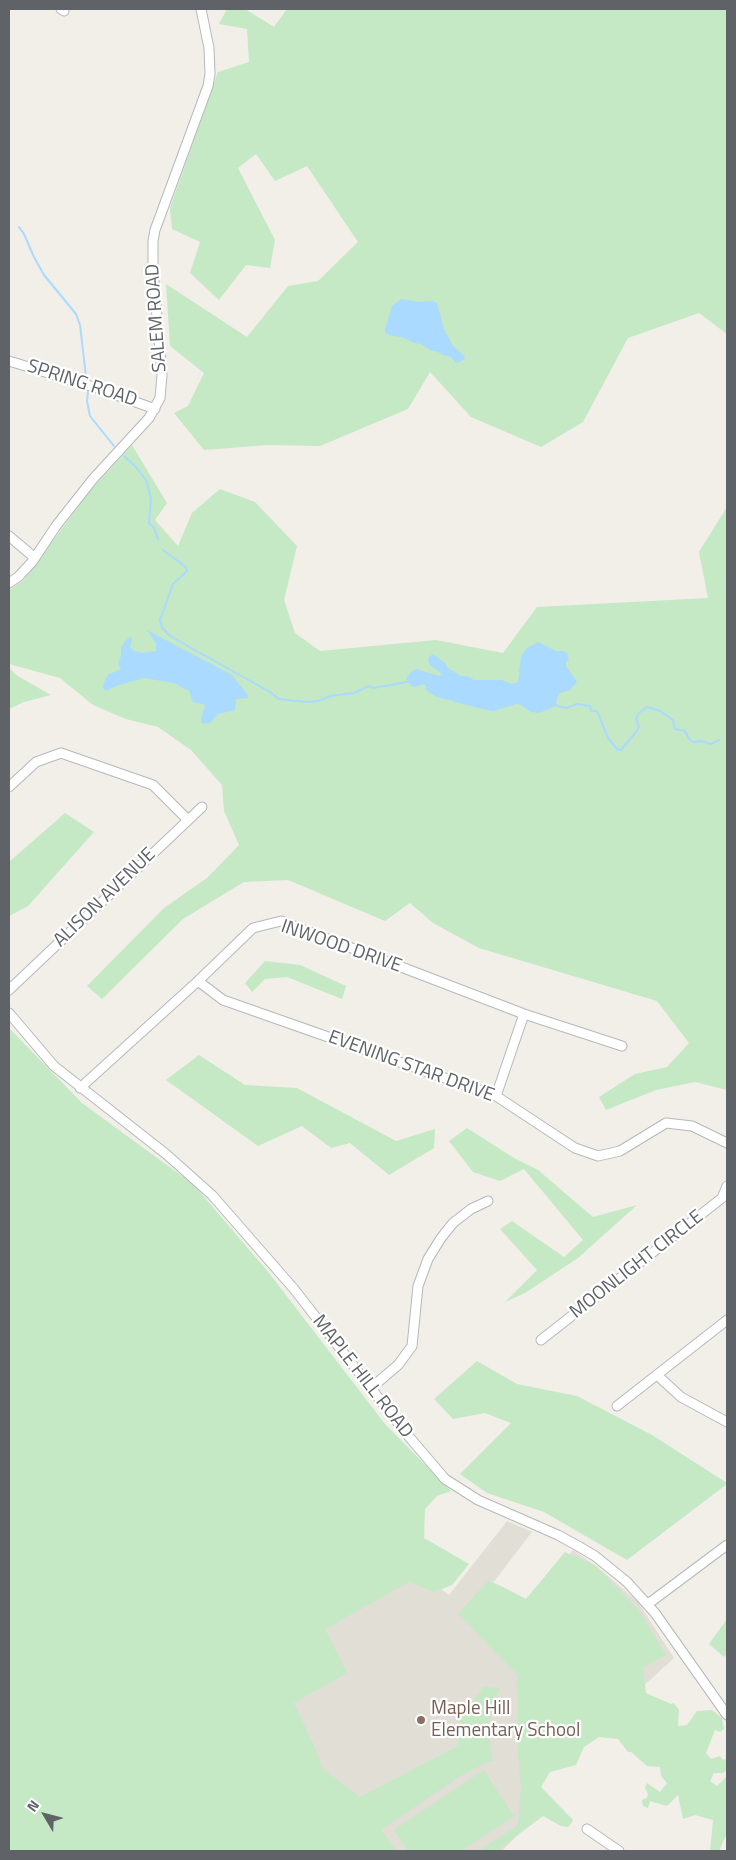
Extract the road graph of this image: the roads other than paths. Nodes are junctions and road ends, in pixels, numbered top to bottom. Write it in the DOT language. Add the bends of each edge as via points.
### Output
graph roads {
  1 [pos="201,9"];
  2 [pos="9,361"];
  3 [pos="155,409"];
  4 [pos="9,536"];
  5 [pos="35,558"];
  6 [pos="9,583"];
  7 [pos="9,787"];
  8 [pos="202,807"];
  9 [pos="188,820"];
  10 [pos="198,981"];
  11 [pos="9,990"];
  12 [pos="9,1013"];
  13 [pos="524,1014"];
  14 [pos="622,1046"];
  15 [pos="80,1088"];
  16 [pos="496,1096"];
  17 [pos="727,1143"];
  18 [pos="727,1186"];
  19 [pos="488,1201"];
  20 [pos="727,1320"];
  21 [pos="541,1340"];
  22 [pos="657,1375"];
  23 [pos="371,1388"];
  24 [pos="617,1406"];
  25 [pos="727,1422"];
  26 [pos="726,1547"];
  27 [pos="648,1604"];
  28 [pos="727,1715"];
  29 [pos="587,1829"];
  30 [pos="619,1851"];
  1 -- 3 [label="street, SALEM ROAD" via="209,48 208,86 153,241 162,375 161,393"];
  2 -- 3 [label="street, SPRING ROAD"];
  3 -- 5 [label="street, SALEM ROAD" via="88,485"];
  4 -- 5 [label="street"];
  5 -- 6 [label="street, SALEM ROAD"];
  7 -- 9 [label="street" via="36,762 61,753 152,785"];
  8 -- 9 [label="street, ALISON AVENUE"];
  9 -- 11 [label="street, ALISON AVENUE"];
  10 -- 13 [label="street, INWOOD DRIVE" via="252,928 280,922"];
  10 -- 15 [label="street, INWOOD DRIVE"];
  10 -- 16 [label="street, EVENING STAR DRIVE" via="223,1000"];
  12 -- 15 [label="street, MAPLE HILL ROAD" via="54,1066"];
  13 -- 14 [label="street, INWOOD DRIVE"];
  13 -- 16 [label="street"];
  15 -- 23 [label="street, MAPLE HILL ROAD" via="166,1154 212,1195 294,1289"];
  16 -- 17 [label="street, EVENING STAR DRIVE" via="575,1148 598,1156 620,1151 666,1123 692,1126"];
  18 -- 21 [label="street, MOONLIGHT CIRCLE" via="722,1198"];
  19 -- 23 [label="street" via="453,1223 428,1259 418,1286 412,1346 398,1365"];
  20 -- 22 [label="street"];
  22 -- 24 [label="street"];
  22 -- 25 [label="street" via="681,1396"];
  23 -- 27 [label="street, MAPLE HILL ROAD" via="445,1480 478,1500 558,1535 595,1556"];
  26 -- 27 [label="street"];
  27 -- 28 [label="street, MAPLE HILL ROAD"];
  29 -- 30 [label="street"];
}
